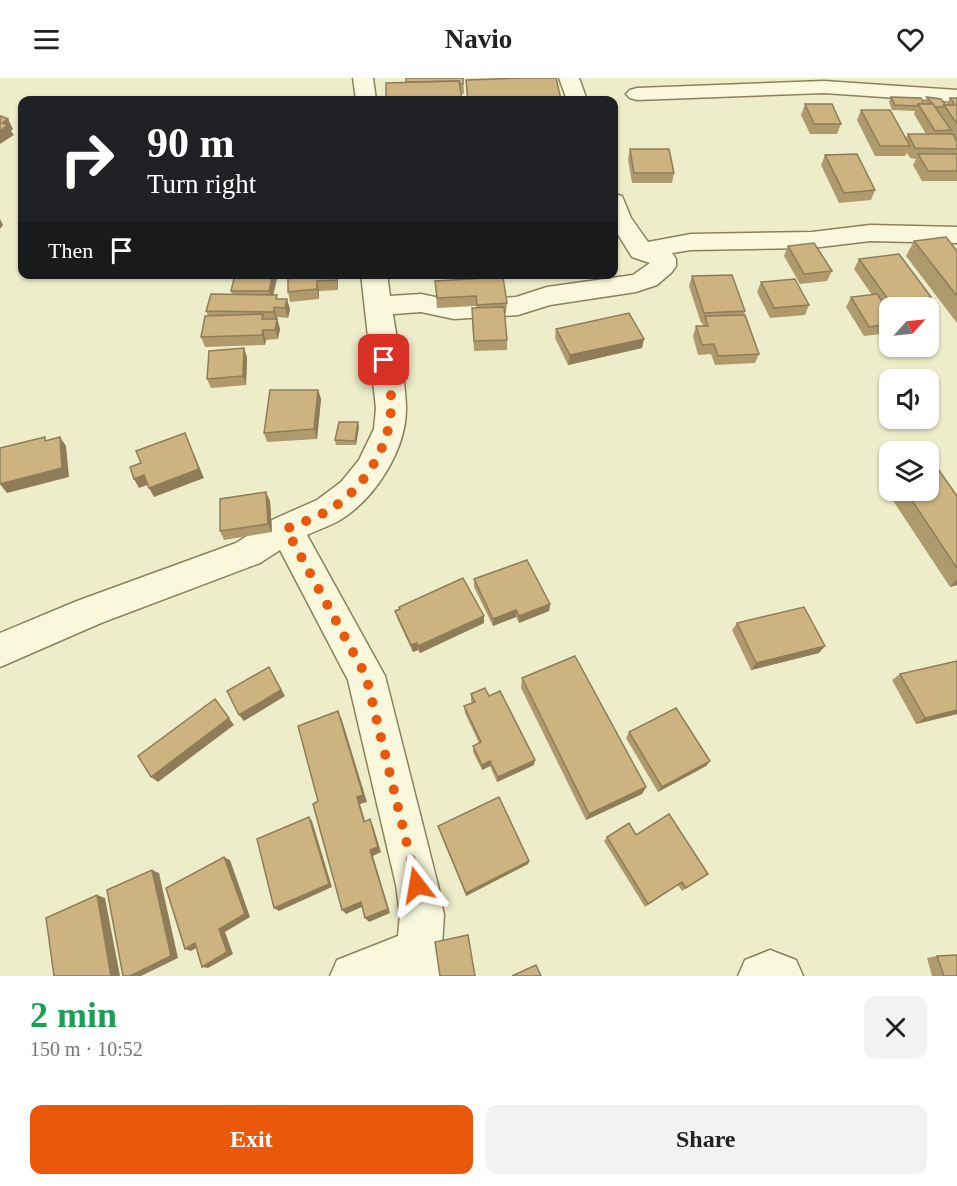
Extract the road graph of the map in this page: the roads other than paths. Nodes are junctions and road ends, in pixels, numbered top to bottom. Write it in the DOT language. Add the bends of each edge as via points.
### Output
graph roads {
  1 [pos="363,78"];
  2 [pos="568,78"];
  3 [pos="637,94"];
  4 [pos="365,96"];
  5 [pos="575,96"];
  6 [pos="957,96"];
  7 [pos="618,215"];
  8 [pos="957,235"];
  9 [pos="640,251"];
  10 [pos="375,279"];
  11 [pos="378,306"];
  12 [pos="286,529"];
  13 [pos="0,650"];
  14 [pos="418,963"];
  15 [pos="353,976"];
  16 [pos="761,976"];
  17 [pos="780,976"];
  1 -- 4 [label="street"];
  2 -- 5 [label="street"];
  3 -- 6 [label="street" via="824,87"];
  7 -- 9 [label="street"];
  8 -- 9 [label="street" via="870,232 812,240 691,242"];
  9 -- 11 [label="street" via="663,260 663,266 657,274 636,284 547,296 518,306 454,310 422,303"];
  10 -- 11 [label="street"];
  11 -- 12 [label="street" via="392,408 381,450 352,491 329,510"];
  12 -- 13 [label="street" via="248,553"];
  12 -- 14 [label="street" via="366,676 417,885 422,915"];
  14 -- 15 [label="street"];
  16 -- 17 [label="street"];
}
